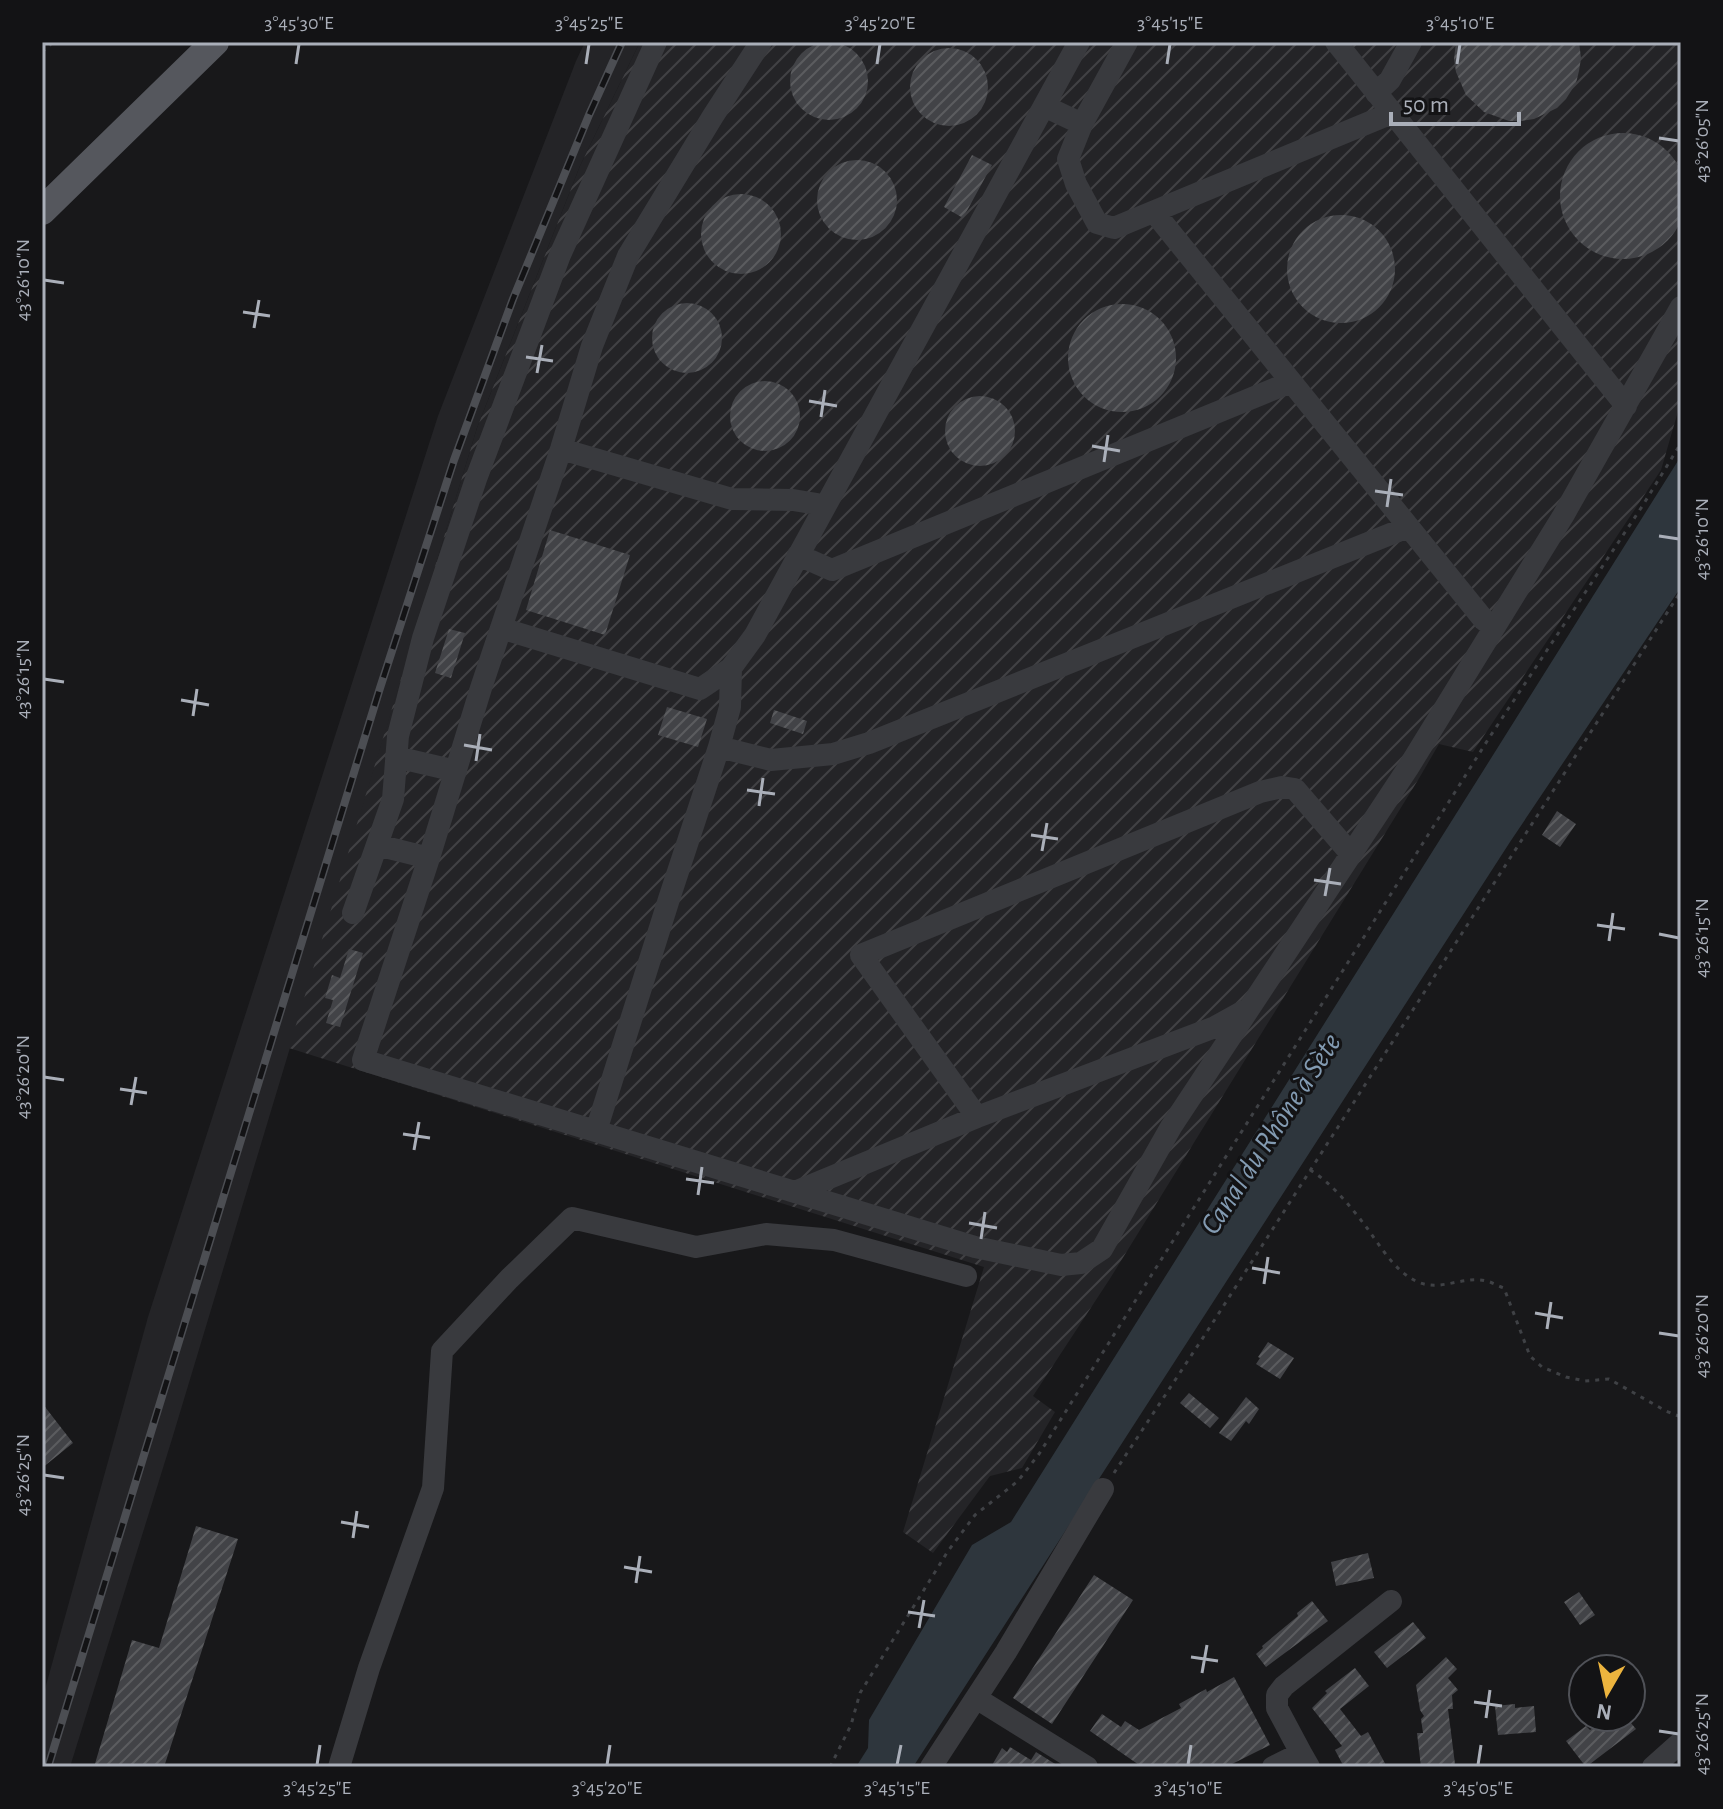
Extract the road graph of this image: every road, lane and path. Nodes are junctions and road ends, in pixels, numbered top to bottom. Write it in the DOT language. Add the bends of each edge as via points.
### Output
graph roads {
  1 [pos="53,42"];
  2 [pos="215,42"];
  3 [pos="656,42"];
  4 [pos="761,42"];
  5 [pos="1079,42"];
  6 [pos="1127,42"];
  7 [pos="1336,42"];
  8 [pos="1411,42"];
  9 [pos="42,52"];
  10 [pos="1376,93"];
  11 [pos="1044,106"];
  12 [pos="1392,113"];
  13 [pos="1082,124"];
  14 [pos="106,149"];
  15 [pos="70,184"];
  16 [pos="42,188"];
  17 [pos="42,211"];
  18 [pos="1154,212"];
  19 [pos="42,233"];
  20 [pos="1681,307"];
  21 [pos="1291,382"];
  22 [pos="1626,406"];
  23 [pos="1681,443"];
  24 [pos="561,449"];
  25 [pos="823,508"];
  26 [pos="1408,527"];
  27 [pos="798,555"];
  28 [pos="1681,591"];
  29 [pos="501,628"];
  30 [pos="1494,628"];
  31 [pos="731,668"];
  32 [pos="719,747"];
  33 [pos="396,757"];
  34 [pos="456,771"];
  35 [pos="377,845"];
  36 [pos="1351,854"];
  37 [pos="429,858"];
  38 [pos="353,913"];
  39 [pos="1249,1009"];
  40 [pos="977,1117"];
  41 [pos="596,1131"];
  42 [pos="1310,1170"];
  43 [pos="795,1192"];
  44 [pos="966,1276"];
  45 [pos="1681,1417"];
  46 [pos="1098,1497"];
  47 [pos="1391,1601"];
  48 [pos="980,1701"];
  49 [pos="1681,1742"];
  50 [pos="1305,1760"];
  51 [pos="339,1767"];
  52 [pos="830,1767"];
  53 [pos="931,1767"];
  54 [pos="943,1767"];
  55 [pos="1087,1767"];
  56 [pos="1273,1767"];
  57 [pos="1653,1767"];
  1 -- 9 [label="path"];
  2 -- 14 [label="main road"];
  3 -- 33 [label="street" via="560,255 476,479 423,638"];
  4 -- 24 [label="street" via="628,256 592,346"];
  5 -- 11 [label="street"];
  6 -- 13 [label="street"];
  7 -- 10 [label="street"];
  8 -- 10 [label="street" via="1390,80"];
  10 -- 12 [label="street"];
  11 -- 13 [label="street"];
  11 -- 25 [label="street"];
  12 -- 18 [label="street"];
  12 -- 22 [label="street"];
  13 -- 18 [label="street" via="1068,159 1097,223 1114,228"];
  14 -- 15 [label="main road"];
  14 -- 16 [label="main road" via="81,154"];
  15 -- 17 [label="main road"];
  15 -- 19 [label="main road" via="70,202"];
  18 -- 21 [label="street"];
  20 -- 22 [label="street"];
  21 -- 26 [label="street"];
  21 -- 27 [label="street" via="832,570"];
  22 -- 30 [label="street"];
  23 -- 52 [label="path" via="1039,1454 1018,1481 975,1515 941,1563 860,1693"];
  24 -- 25 [label="street" via="732,499 793,500"];
  24 -- 29 [label="street"];
  25 -- 27 [label="street"];
  26 -- 30 [label="street"];
  26 -- 32 [label="street" via="869,743 833,754 771,760"];
  27 -- 31 [label="street"];
  28 -- 42 [label="path"];
  29 -- 31 [label="street" via="700,689"];
  29 -- 34 [label="street"];
  30 -- 36 [label="street"];
  31 -- 32 [label="street" via="730,707"];
  32 -- 41 [label="street"];
  33 -- 34 [label="street"];
  33 -- 35 [label="street" via="393,799"];
  34 -- 37 [label="street"];
  35 -- 37 [label="street"];
  35 -- 38 [label="street"];
  36 -- 39 [label="street"];
  36 -- 40 [label="street" via="1295,789 1271,789 861,955"];
  37 -- 41 [label="street" via="363,1060"];
  39 -- 40 [label="street" via="1215,1027"];
  39 -- 43 [label="street" via="1171,1127 1102,1249 1081,1263 1061,1265 975,1247"];
  40 -- 43 [label="street"];
  41 -- 43 [label="street"];
  42 -- 45 [label="path" via="1338,1194 1387,1257 1419,1283 1485,1280 1504,1288 1530,1356 1542,1367 1585,1381 1609,1379"];
  42 -- 46 [label="path"];
  44 -- 51 [label="street" via="834,1240 766,1234 696,1247 572,1218 442,1351 433,1488"];
  46 -- 48 [label="street" via="1104,1512"];
  47 -- 50 [label="street" via="1277,1695 1277,1708"];
  48 -- 53 [label="street"];
  48 -- 54 [label="street"];
  48 -- 55 [label="street"];
  49 -- 57 [label="street"];
  50 -- 56 [label="street"];
}
